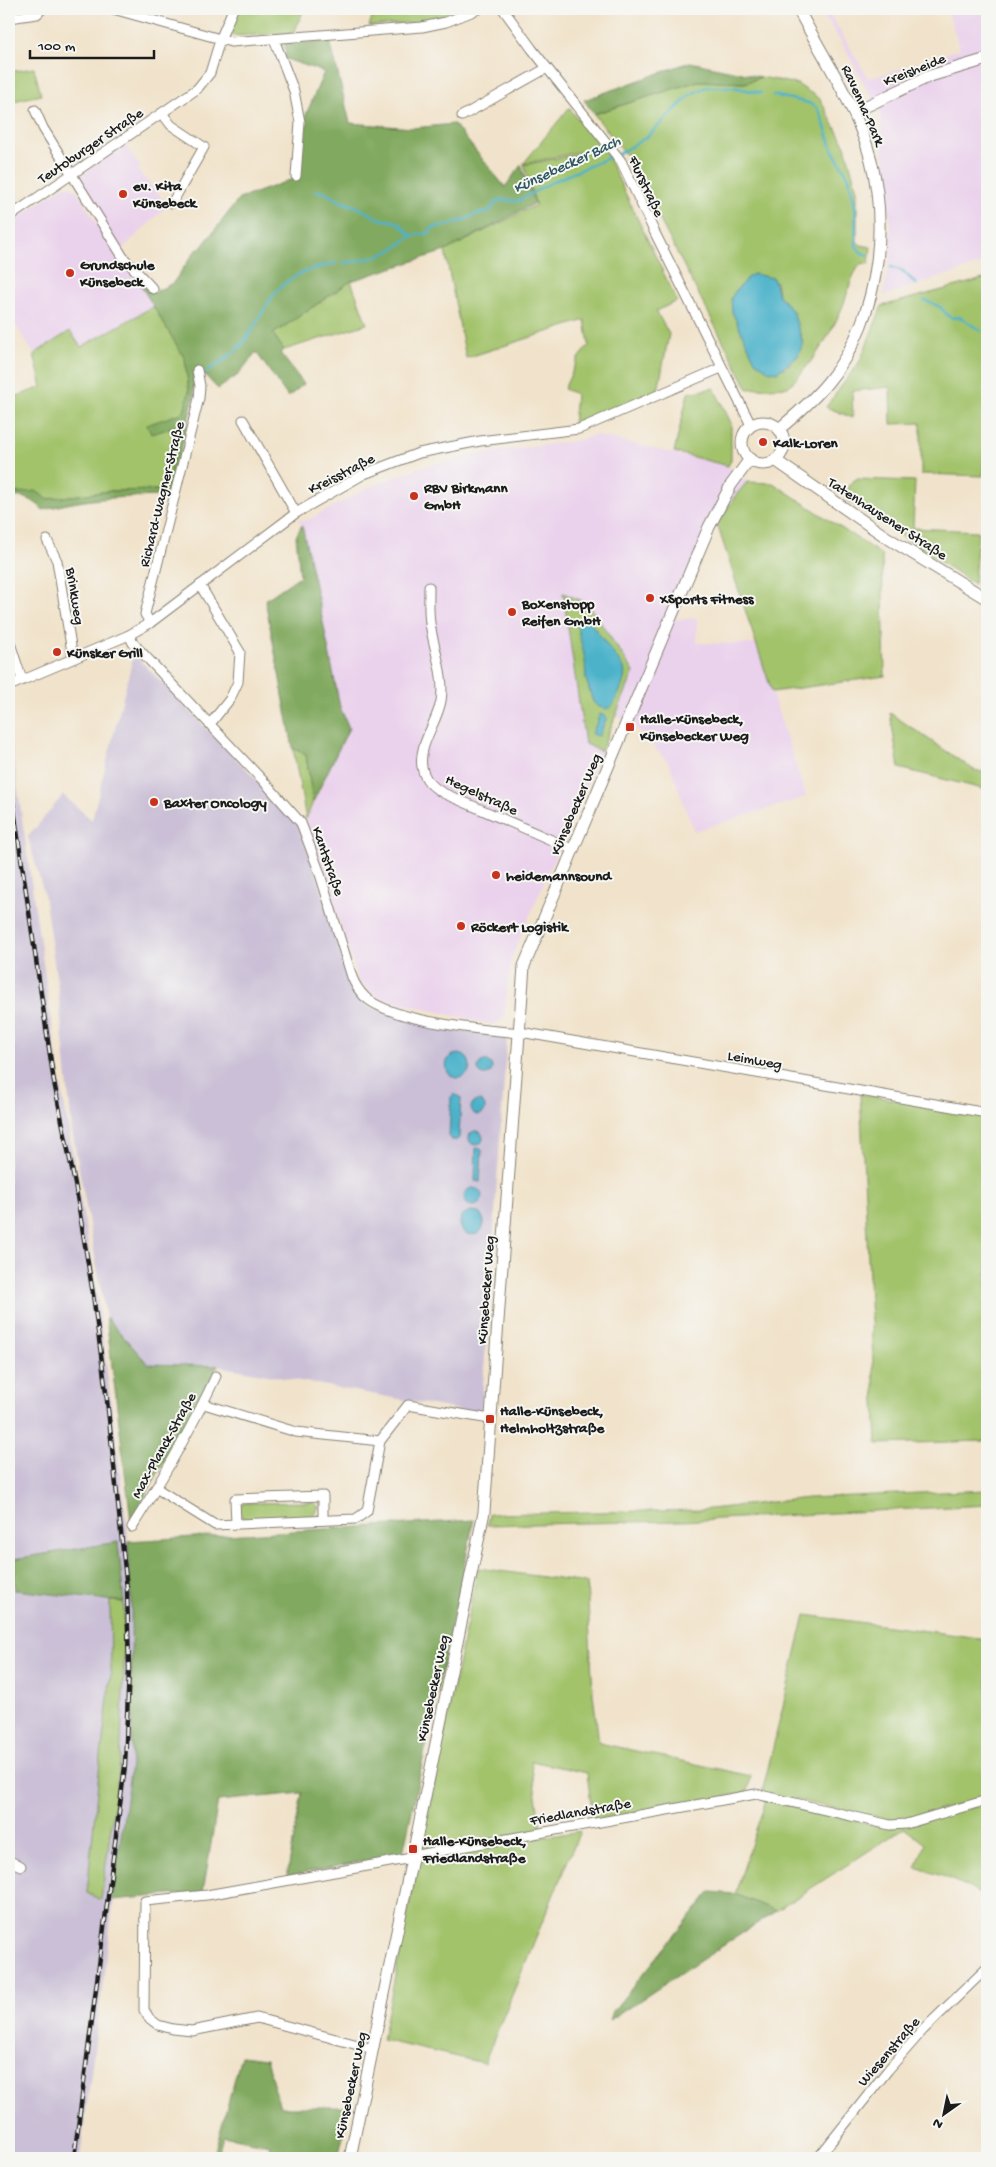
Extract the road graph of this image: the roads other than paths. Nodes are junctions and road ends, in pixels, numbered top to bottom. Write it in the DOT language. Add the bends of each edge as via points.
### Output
graph roads {
  1 [pos="42,9"];
  2 [pos="113,9"];
  3 [pos="233,9"];
  4 [pos="478,9"];
  5 [pos="503,9"];
  6 [pos="798,9"];
  7 [pos="9,18"];
  8 [pos="274,38"];
  9 [pos="220,40"];
  10 [pos="987,59"];
  11 [pos="547,68"];
  12 [pos="35,110"];
  13 [pos="854,112"];
  14 [pos="162,113"];
  15 [pos="462,116"];
  16 [pos="72,174"];
  17 [pos="296,176"];
  18 [pos="172,203"];
  19 [pos="9,217"];
  20 [pos="153,289"];
  21 [pos="722,368"];
  22 [pos="197,370"];
  23 [pos="243,420"];
  24 [pos="751,425"];
  25 [pos="779,429"];
  26 [pos="750,460"];
  27 [pos="775,460"];
  28 [pos="296,513"];
  29 [pos="47,540"];
  30 [pos="200,585"];
  31 [pos="429,587"];
  32 [pos="987,599"];
  33 [pos="150,623"];
  34 [pos="129,635"];
  35 [pos="9,640"];
  36 [pos="73,658"];
  37 [pos="22,680"];
  38 [pos="9,686"];
  39 [pos="210,724"];
  40 [pos="572,849"];
  41 [pos="518,1033"];
  42 [pos="987,1113"];
  43 [pos="216,1376"];
  44 [pos="204,1404"];
  45 [pos="490,1419"];
  46 [pos="380,1441"];
  47 [pos="156,1488"];
  48 [pos="324,1520"];
  49 [pos="236,1524"];
  50 [pos="132,1527"];
  51 [pos="987,1800"];
  52 [pos="412,1856"];
  53 [pos="9,1861"];
  54 [pos="21,1866"];
  55 [pos="987,1968"];
  56 [pos="373,2049"];
  57 [pos="350,2158"];
  58 [pos="818,2158"];
  1 -- 7 [label="street" via="37,14"];
  2 -- 9 [label="street"];
  3 -- 9 [label="street, Teutoburger Straße"];
  4 -- 8 [label="street" via="429,26"];
  5 -- 11 [label="street, Flurstraße"];
  6 -- 13 [label="street, Ravenna-Park"];
  8 -- 9 [label="street"];
  8 -- 17 [label="street" via="294,91 300,122"];
  9 -- 14 [label="street, Teutoburger Straße" via="204,82"];
  10 -- 13 [label="street, Kreisheide" via="930,76"];
  11 -- 15 [label="street"];
  11 -- 21 [label="street, Flurstraße" via="614,149"];
  12 -- 16 [label="street"];
  13 -- 25 [label="street, Ravenna-Park" via="872,163 878,193 880,240 869,304 851,346 829,381"];
  14 -- 16 [label="street, Teutoburger Straße"];
  14 -- 18 [label="street, Teutoburger Straße" via="171,125 204,147"];
  16 -- 19 [label="street, Teutoburger Straße"];
  16 -- 20 [label="street" via="123,257"];
  21 -- 24 [label="street"];
  21 -- 28 [label="street, Kreisstraße" via="579,429 480,441 420,453 364,474"];
  22 -- 33 [label="street, Richard-Wagner-Straße" via="199,398 145,614"];
  23 -- 28 [label="street"];
  24 -- 25 [label="street" via="763,422"];
  24 -- 26 [label="street" via="742,443"];
  25 -- 27 [label="street" via="783,435 783,449"];
  26 -- 27 [label="street" via="764,464"];
  26 -- 40 [label="street, Künsebecker Weg" via="728,491 710,527"];
  27 -- 32 [label="street, Tatenhausener Straße" via="886,537"];
  28 -- 30 [label="street, Kreisstraße"];
  29 -- 36 [label="street, Brinkweg" via="57,561"];
  30 -- 33 [label="street, Kreisstraße"];
  30 -- 39 [label="street" via="240,652 238,682 230,699"];
  31 -- 40 [label="street, Hegelstraße" via="430,628 442,687 439,711 423,750 422,768 426,778 431,786 443,793"];
  33 -- 34 [label="street, Kreisstraße"];
  34 -- 36 [label="street, Kreisstraße"];
  34 -- 39 [label="street, Kantstraße"];
  35 -- 37 [label="street"];
  36 -- 37 [label="street, Kreisstraße"];
  37 -- 38 [label="street, Kreisstraße"];
  39 -- 41 [label="street, Kantstraße" via="270,787 305,830 352,978 359,991 366,998 399,1014 448,1025"];
  40 -- 41 [label="street, Künsebecker Weg" via="524,966"];
  41 -- 42 [label="street, Leimweg"];
  41 -- 45 [label="street, Künsebecker Weg"];
  43 -- 44 [label="street, Max-Planck-Straße"];
  44 -- 46 [label="street" via="296,1432"];
  44 -- 47 [label="street, Max-Planck-Straße"];
  45 -- 46 [label="street" via="408,1405"];
  45 -- 52 [label="street, Künsebecker Weg" via="484,1512"];
  46 -- 48 [label="street" via="367,1511 356,1519"];
  47 -- 49 [label="street" via="215,1524"];
  47 -- 50 [label="street, Max-Planck-Straße"];
  48 -- 49 [label="street"];
  48 -- 49 [label="street" via="323,1496 235,1499"];
  51 -- 52 [label="street, Friedlandstraße" via="906,1824 890,1825 756,1794"];
  52 -- 56 [label="street, Künsebecker Weg"];
  52 -- 56 [label="street, Friedlandstraße" via="207,1895 145,1901 144,2010 158,2025 192,2031 257,2018"];
  53 -- 54 [label="street"];
  55 -- 58 [label="street, Wiesenstraße" via="923,2030"];
  56 -- 57 [label="street, Künsebecker Weg"];
}
